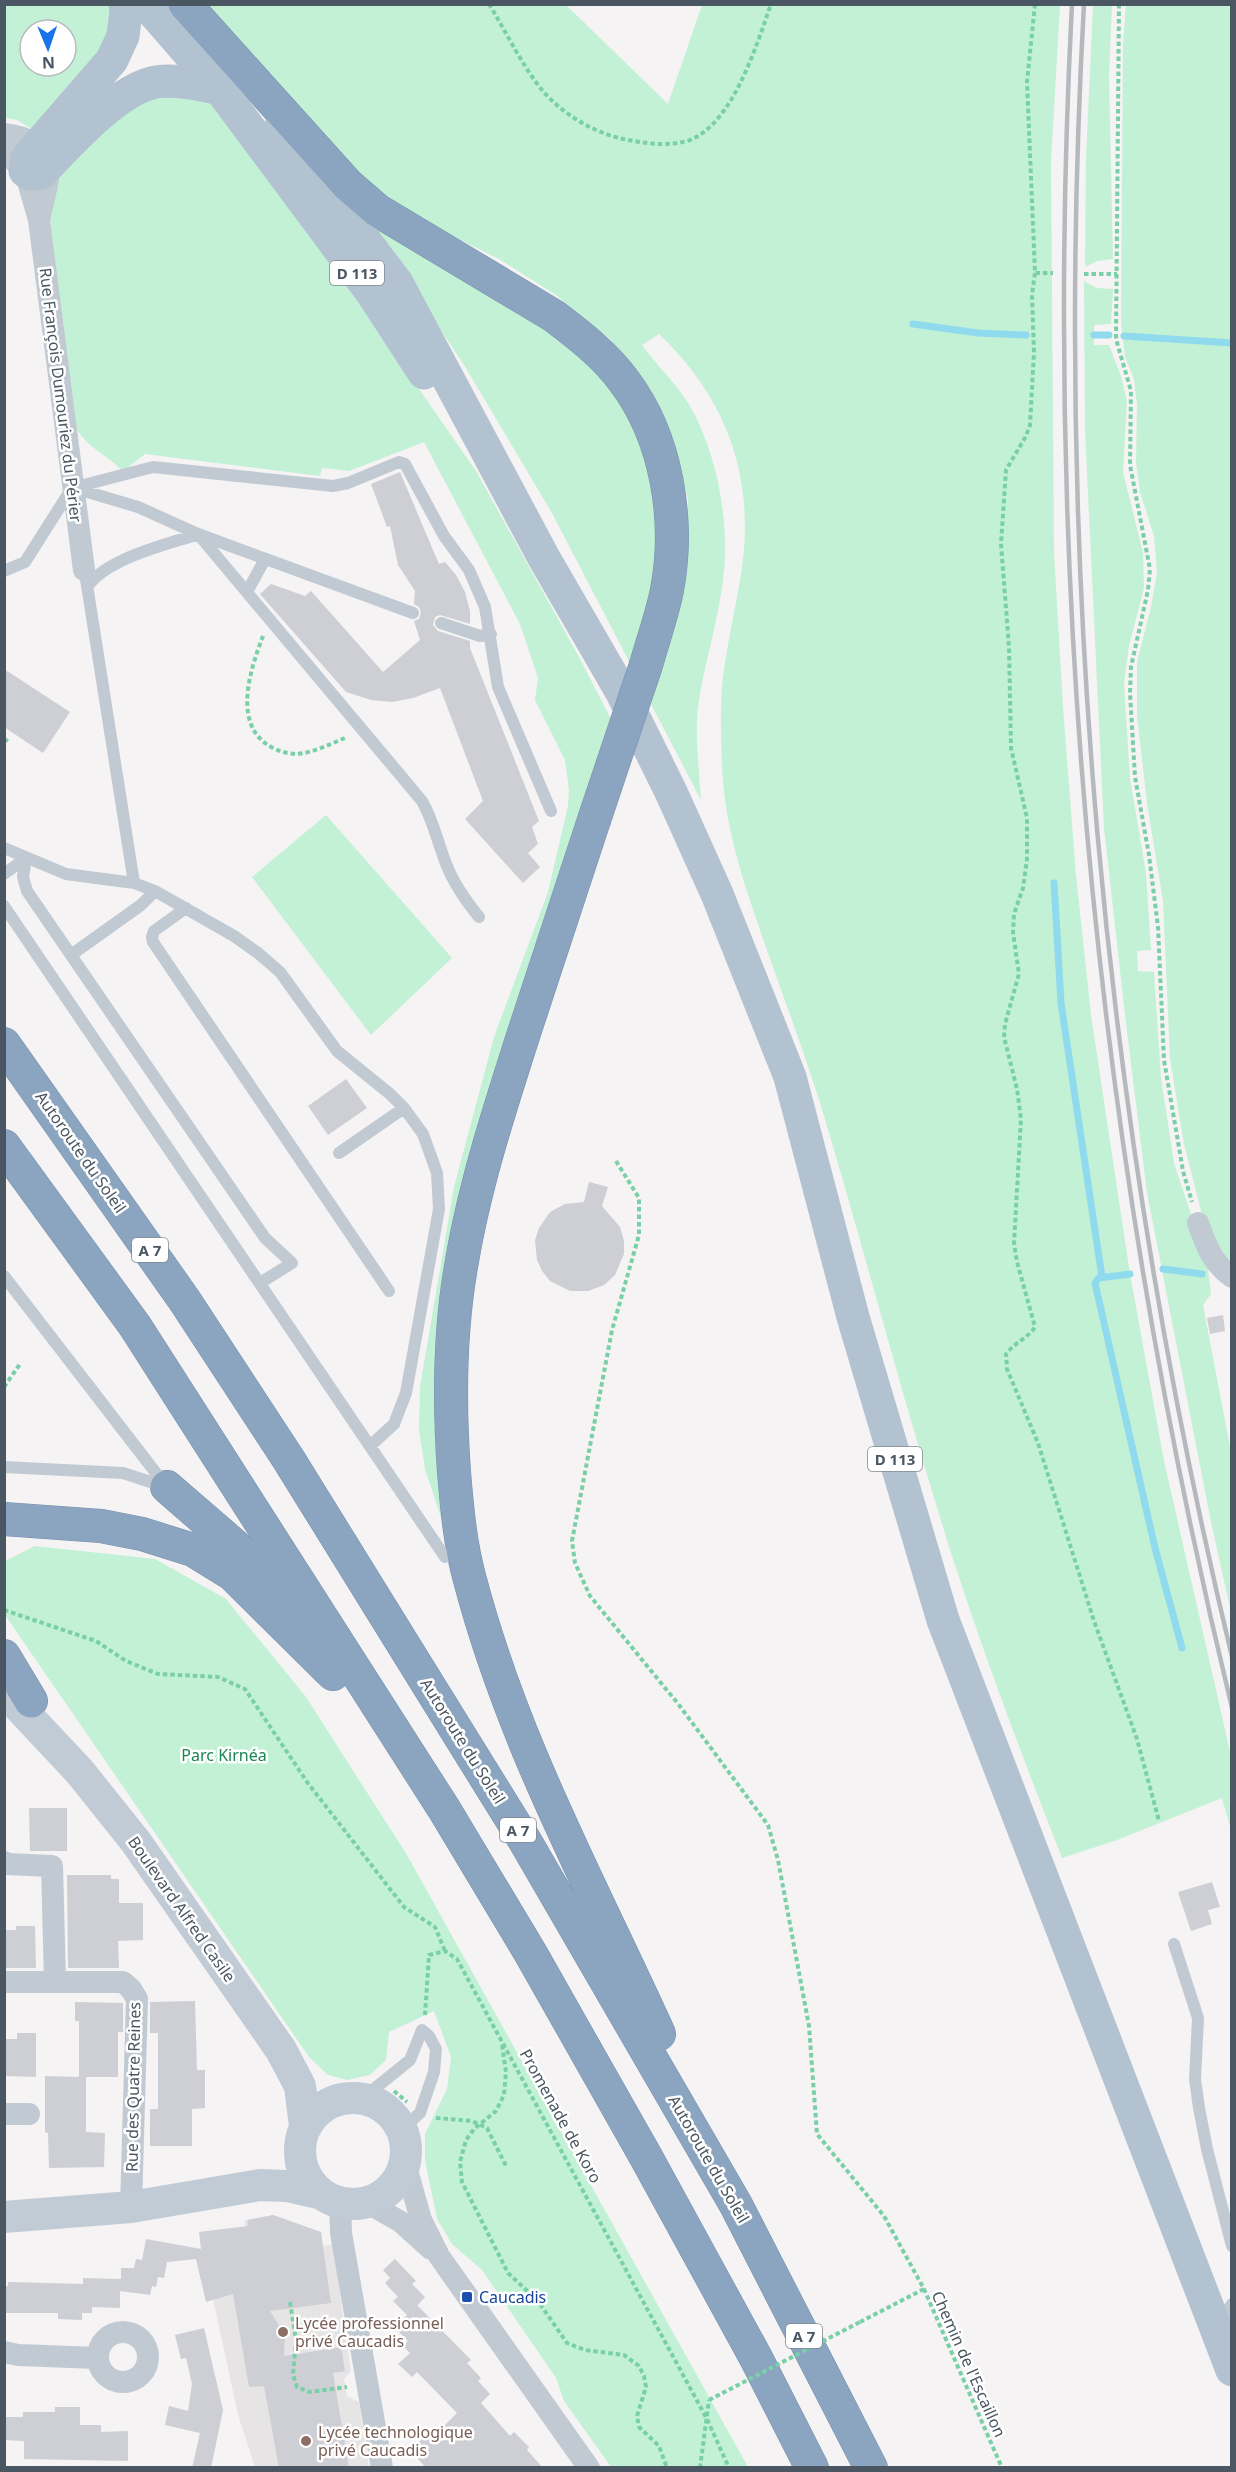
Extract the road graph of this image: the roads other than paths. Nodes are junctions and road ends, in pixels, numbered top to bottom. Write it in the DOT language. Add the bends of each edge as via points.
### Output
graph roads {
  1 [pos="125,4"];
  2 [pos="146,4"];
  3 [pos="184,4"];
  4 [pos="220,89"];
  5 [pos="4,134"];
  6 [pos="29,158"];
  7 [pos="72,488"];
  8 [pos="198,534"];
  9 [pos="266,558"];
  10 [pos="544,558"];
  11 [pos="4,571"];
  12 [pos="86,578"];
  13 [pos="247,592"];
  14 [pos="414,613"];
  15 [pos="441,623"];
  16 [pos="490,634"];
  17 [pos="551,811"];
  18 [pos="4,848"];
  19 [pos="26,858"];
  20 [pos="4,874"];
  21 [pos="134,883"];
  22 [pos="155,891"];
  23 [pos="4,906"];
  24 [pos="186,908"];
  25 [pos="479,917"];
  26 [pos="71,955"];
  27 [pos="4,1044"];
  28 [pos="405,1108"];
  29 [pos="4,1146"];
  30 [pos="339,1153"];
  31 [pos="1198,1223"];
  32 [pos="4,1276"];
  33 [pos="1232,1277"];
  34 [pos="260,1283"];
  35 [pos="389,1290"];
  36 [pos="370,1446"];
  37 [pos="4,1467"];
  38 [pos="167,1487"];
  39 [pos="12,1524"];
  40 [pos="445,1557"];
  41 [pos="4,1656"];
  42 [pos="4,1669"];
  43 [pos="333,1674"];
  44 [pos="18,1696"];
  45 [pos="444,1809"];
  46 [pos="6,1863"];
  47 [pos="1174,1944"];
  48 [pos="4,1982"];
  49 [pos="54,1982"];
  50 [pos="281,2049"];
  51 [pos="354,2098"];
  52 [pos="4,2114"];
  53 [pos="29,2114"];
  54 [pos="414,2118"];
  55 [pos="303,2135"];
  56 [pos="405,2163"];
  57 [pos="260,2185"];
  58 [pos="343,2200"];
  59 [pos="736,2205"];
  60 [pos="131,2207"];
  61 [pos="4,2217"];
  62 [pos="1232,2246"];
  63 [pos="439,2256"];
  64 [pos="1223,2316"];
  65 [pos="4,2352"];
  66 [pos="97,2358"];
  67 [pos="1232,2370"];
  68 [pos="382,2468"];
  69 [pos="589,2468"];
  70 [pos="812,2468"];
  71 [pos="871,2468"];
  1 -- 6 [label="main road" via="123,36 112,60"];
  2 -- 4 [label="main road, D 113"];
  3 -- 10 [label="main road, D 113" via="397,283"];
  3 -- 59 [label="highway, bridge" via="348,185 377,210 580,335 637,400 666,476 672,535 667,590 490,1140 461,1263 450,1372 452,1435 457,1508 469,1578 514,1720"];
  4 -- 6 [label="main road" via="155,82 126,93"];
  4 -- 10 [label="main road, D 113" via="372,293"];
  5 -- 6 [label="street" via="25,140"];
  6 -- 7 [label="street, Rue François Dumouriez du Périer"];
  7 -- 8 [label="lane" via="138,507"];
  7 -- 11 [label="lane" via="25,562"];
  7 -- 12 [label="street, Rue François Dumouriez du Périer"];
  7 -- 16 [label="lane" via="153,467 333,486 399,462 405,464 444,536 469,570 485,607"];
  8 -- 9 [label="lane"];
  8 -- 12 [label="lane"];
  8 -- 13 [label="lane"];
  9 -- 13 [label="lane"];
  9 -- 14 [label="lane"];
  10 -- 64 [label="main road, D 113" via="621,691 671,792 717,894 790,1077 853,1317 943,1620"];
  12 -- 21 [label="lane"];
  13 -- 25 [label="lane" via="422,801 454,881"];
  15 -- 16 [label="lane" via="480,636"];
  16 -- 17 [label="lane" via="498,687"];
  18 -- 19 [label="lane"];
  19 -- 20 [label="lane"];
  19 -- 21 [label="lane" via="66,874"];
  19 -- 26 [label="lane" via="23,877 27,891"];
  21 -- 22 [label="lane"];
  22 -- 24 [label="lane"];
  22 -- 26 [label="lane"];
  23 -- 34 [label="lane"];
  24 -- 28 [label="lane" via="234,936 280,972 337,1052"];
  24 -- 35 [label="lane" via="154,931 153,942"];
  26 -- 34 [label="lane" via="265,1238 292,1263"];
  27 -- 59 [label="highway, Autoroute du Soleil / A 7" via="185,1301 289,1460 525,1841"];
  28 -- 30 [label="lane"];
  28 -- 36 [label="lane" via="431,1153 437,1173 439,1209 406,1393 394,1424"];
  29 -- 45 [label="highway" via="135,1326"];
  31 -- 33 [label="street" via="1210,1256"];
  32 -- 38 [label="lane"];
  34 -- 36 [label="lane"];
  36 -- 40 [label="lane"];
  37 -- 38 [label="lane" via="123,1473"];
  38 -- 43 [label="highway" via="234,1545 265,1578"];
  39 -- 43 [label="highway" via="101,1526 193,1550 232,1574"];
  41 -- 44 [label="highway"];
  42 -- 44 [label="street, Boulevard Alfred Casile"];
  43 -- 45 [label="highway"];
  44 -- 50 [label="street, Boulevard Alfred Casile" via="58,1736"];
  45 -- 70 [label="highway" via="640,2146"];
  46 -- 49 [label="street" via="52,1866"];
  47 -- 62 [label="lane" via="1198,2018 1199,2108"];
  48 -- 49 [label="street, Rue des Quatre Reines"];
  49 -- 60 [label="street, Rue des Quatre Reines" via="123,1983 137,1999"];
  50 -- 51 [label="street, Boulevard Alfred Casile" via="314,2079"];
  50 -- 55 [label="street, Boulevard Alfred Casile" via="300,2086"];
  51 -- 54 [label="street" via="379,2104 393,2115"];
  51 -- 54 [label="lane" via="410,2060 422,2030 435,2049 435,2072 420,2113"];
  51 -- 55 [label="street" via="329,2103 315,2113"];
  52 -- 53 [label="street"];
  54 -- 56 [label="street"];
  55 -- 57 [label="street" via="280,2168"];
  55 -- 58 [label="street" via="300,2158 311,2184"];
  56 -- 58 [label="street" via="392,2188 380,2197"];
  56 -- 63 [label="street" via="421,2220"];
  57 -- 58 [label="street" via="287,2186"];
  57 -- 60 [label="street"];
  58 -- 63 [label="street" via="401,2222"];
  58 -- 68 [label="street" via="341,2233"];
  59 -- 71 [label="highway, Autoroute du Soleil / A 7"];
  60 -- 61 [label="street"];
  63 -- 69 [label="street"];
  64 -- 67 [label="main road, D 113"];
  65 -- 66 [label="street"];
}
